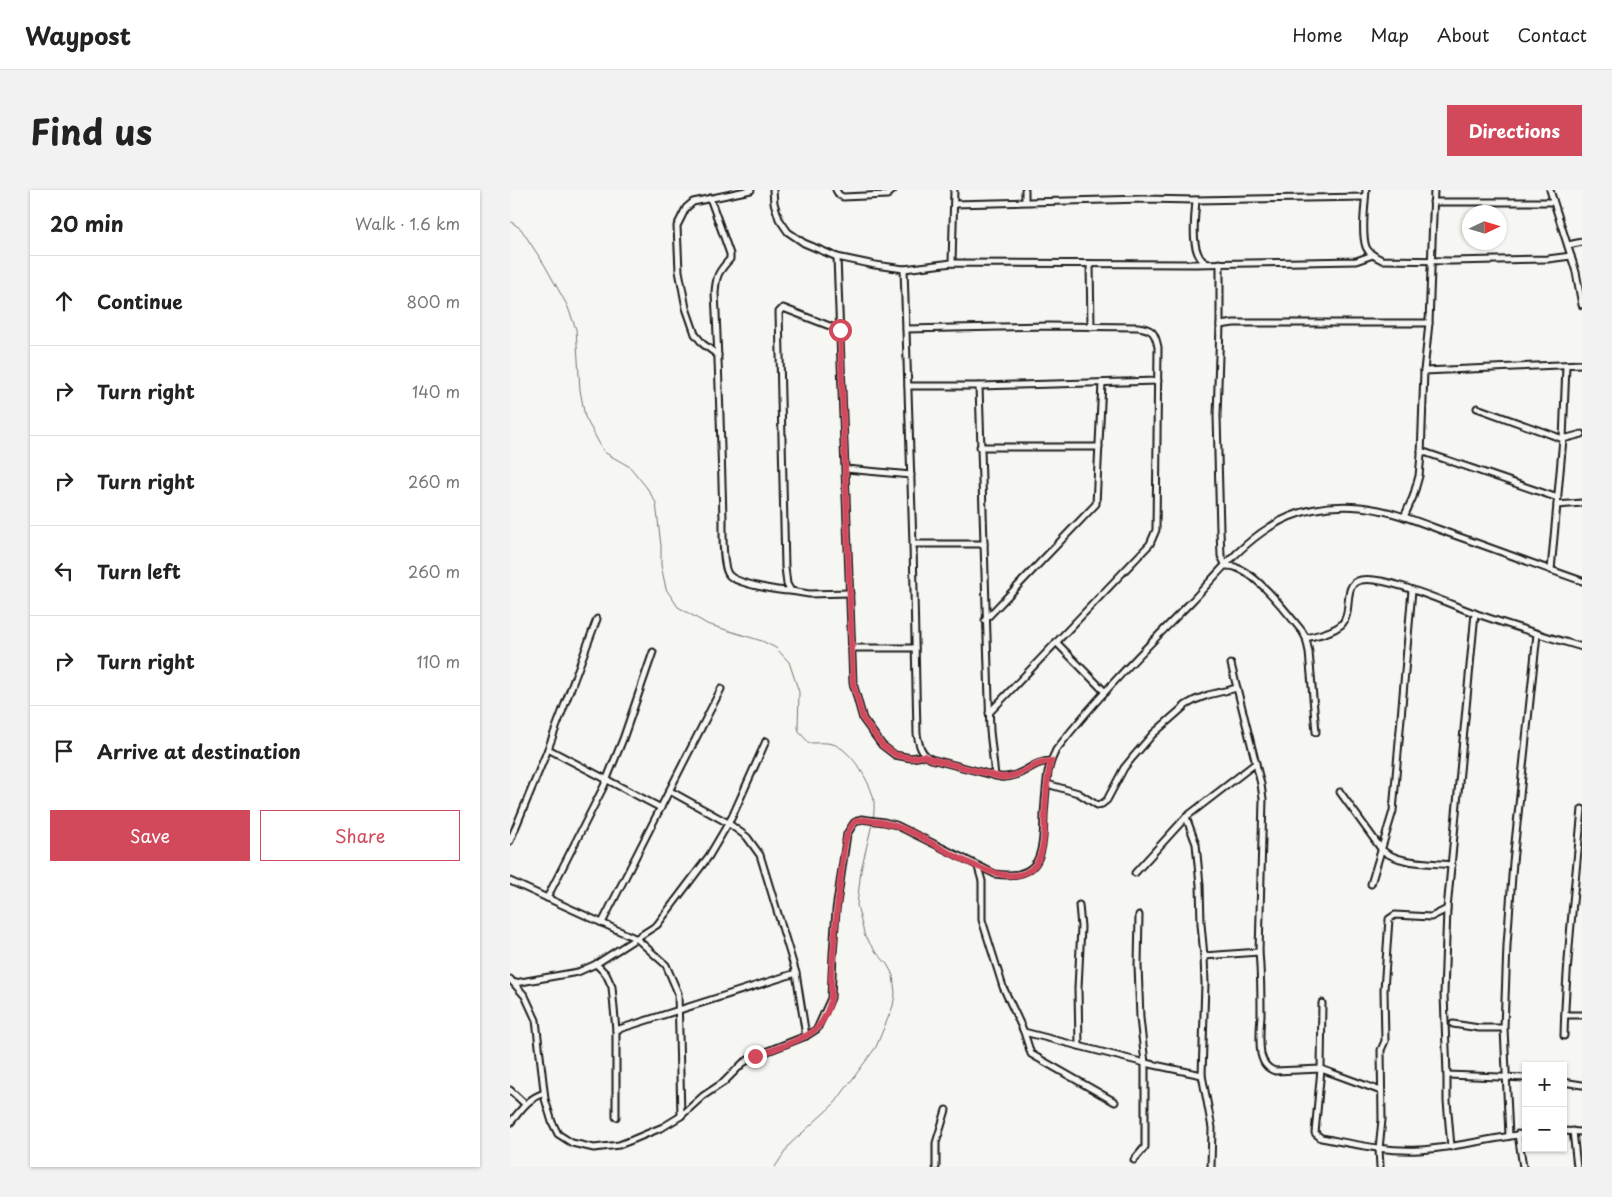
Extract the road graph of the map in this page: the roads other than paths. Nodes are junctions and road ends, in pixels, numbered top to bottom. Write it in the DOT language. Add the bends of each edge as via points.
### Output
graph roads {
  1 [pos="752,190"];
  2 [pos="773,190"];
  3 [pos="836,190"];
  4 [pos="893,190"];
  5 [pos="954,190"];
  6 [pos="1024,190"];
  7 [pos="1244,190"];
  8 [pos="1307,190"];
  9 [pos="1366,190"];
  10 [pos="1434,190"];
  11 [pos="1550,190"];
  12 [pos="1307,197"];
  13 [pos="1365,197"];
  14 [pos="710,198"];
  15 [pos="1244,198"];
  16 [pos="1196,200"];
  17 [pos="1025,201"];
  18 [pos="1433,202"];
  19 [pos="1553,202"];
  20 [pos="954,204"];
  21 [pos="1582,242"];
  22 [pos="1568,246"];
  23 [pos="1373,255"];
  24 [pos="1571,256"];
  25 [pos="837,257"];
  26 [pos="1432,261"];
  27 [pos="952,263"];
  28 [pos="1207,263"];
  29 [pos="1220,263"];
  30 [pos="1090,264"];
  31 [pos="904,268"];
  32 [pos="1581,298"];
  33 [pos="1582,305"];
  34 [pos="1429,323"];
  35 [pos="1220,325"];
  36 [pos="1091,327"];
  37 [pos="906,329"];
  38 [pos="840,330"];
  39 [pos="718,355"];
  40 [pos="1582,364"];
  41 [pos="1566,366"];
  42 [pos="1424,371"];
  43 [pos="1158,381"];
  44 [pos="1102,383"];
  45 [pos="908,386"];
  46 [pos="979,386"];
  47 [pos="1477,408"];
  48 [pos="1582,434"];
  49 [pos="1563,439"];
  50 [pos="980,447"];
  51 [pos="1099,447"];
  52 [pos="1421,452"];
  53 [pos="846,469"];
  54 [pos="911,475"];
  55 [pos="1558,498"];
  56 [pos="1582,503"];
  57 [pos="1557,505"];
  58 [pos="1404,517"];
  59 [pos="913,544"];
  60 [pos="984,544"];
  61 [pos="1226,566"];
  62 [pos="1551,570"];
  63 [pos="1582,581"];
  64 [pos="1412,590"];
  65 [pos="791,591"];
  66 [pos="850,593"];
  67 [pos="1475,613"];
  68 [pos="597,619"];
  69 [pos="985,620"];
  70 [pos="1537,634"];
  71 [pos="1306,638"];
  72 [pos="1056,642"];
  73 [pos="1582,647"];
  74 [pos="852,648"];
  75 [pos="915,648"];
  76 [pos="653,652"];
  77 [pos="1231,664"];
  78 [pos="1237,688"];
  79 [pos="721,689"];
  80 [pos="1105,692"];
  81 [pos="989,713"];
  82 [pos="1316,732"];
  83 [pos="766,741"];
  84 [pos="548,749"];
  85 [pos="924,756"];
  86 [pos="1051,761"];
  87 [pos="1256,763"];
  88 [pos="995,776"];
  89 [pos="606,781"];
  90 [pos="1047,784"];
  91 [pos="670,791"];
  92 [pos="1340,792"];
  93 [pos="661,808"];
  94 [pos="1582,809"];
  95 [pos="1186,817"];
  96 [pos="728,823"];
  97 [pos="510,841"];
  98 [pos="1382,850"];
  99 [pos="1452,865"];
  100 [pos="978,866"];
  101 [pos="1135,873"];
  102 [pos="510,881"];
  103 [pos="1372,884"];
  104 [pos="547,898"];
  105 [pos="1079,905"];
  106 [pos="1447,909"];
  107 [pos="1139,915"];
  108 [pos="602,923"];
  109 [pos="637,939"];
  110 [pos="1259,952"];
  111 [pos="1204,956"];
  112 [pos="596,964"];
  113 [pos="796,973"];
  114 [pos="512,981"];
  115 [pos="1322,1003"];
  116 [pos="678,1011"];
  117 [pos="1565,1015"];
  118 [pos="1582,1015"];
  119 [pos="1453,1024"];
  120 [pos="1504,1028"];
  121 [pos="616,1030"];
  122 [pos="1024,1032"];
  123 [pos="806,1036"];
  124 [pos="1564,1036"];
  125 [pos="1079,1046"];
  126 [pos="1145,1063"];
  127 [pos="1321,1069"];
  128 [pos="1202,1075"];
  129 [pos="1447,1075"];
  130 [pos="1505,1078"];
  131 [pos="1522,1078"];
  132 [pos="1567,1083"];
  133 [pos="1582,1085"];
  134 [pos="510,1090"];
  135 [pos="1382,1091"];
  136 [pos="544,1093"];
  137 [pos="1115,1102"];
  138 [pos="525,1104"];
  139 [pos="946,1110"];
  140 [pos="681,1116"];
  141 [pos="616,1117"];
  142 [pos="510,1123"];
  143 [pos="1567,1131"];
  144 [pos="1573,1131"];
  145 [pos="1582,1132"];
  146 [pos="1518,1134"];
  147 [pos="1522,1134"];
  148 [pos="1509,1136"];
  149 [pos="1452,1147"];
  150 [pos="1379,1150"];
  151 [pos="1134,1160"];
  152 [pos="936,1167"];
  153 [pos="1211,1167"];
  154 [pos="1380,1167"];
  155 [pos="1523,1167"];
  156 [pos="1577,1167"];
  1 -- 14 [label="street"];
  2 -- 25 [label="street" via="779,219 788,232 804,243"];
  3 -- 4 [label="street" via="843,197 887,195"];
  5 -- 20 [label="street"];
  6 -- 17 [label="street"];
  7 -- 15 [label="street"];
  8 -- 12 [label="street"];
  9 -- 13 [label="street"];
  10 -- 18 [label="street"];
  11 -- 19 [label="street"];
  12 -- 13 [label="street"];
  12 -- 15 [label="street"];
  13 -- 23 [label="street" via="1364,235 1366,249"];
  14 -- 39 [label="street" via="730,254 730,260 716,277"];
  14 -- 39 [label="street" via="693,202 677,226 679,271 695,334"];
  15 -- 16 [label="street"];
  16 -- 17 [label="street"];
  16 -- 28 [label="street" via="1196,253"];
  17 -- 20 [label="street"];
  18 -- 19 [label="street"];
  18 -- 26 [label="street"];
  19 -- 22 [label="street"];
  20 -- 27 [label="street"];
  21 -- 22 [label="street"];
  22 -- 24 [label="street"];
  23 -- 26 [label="street" via="1382,260"];
  23 -- 29 [label="street" via="1356,261"];
  24 -- 26 [label="street"];
  24 -- 32 [label="street"];
  25 -- 31 [label="street"];
  25 -- 38 [label="street"];
  26 -- 34 [label="street"];
  27 -- 30 [label="street"];
  27 -- 31 [label="street"];
  28 -- 29 [label="street"];
  28 -- 30 [label="street"];
  29 -- 35 [label="street"];
  30 -- 36 [label="street"];
  31 -- 37 [label="street"];
  32 -- 33 [label="street"];
  34 -- 35 [label="street"];
  34 -- 42 [label="street"];
  35 -- 61 [label="street" via="1217,416 1219,520"];
  36 -- 37 [label="street"];
  36 -- 43 [label="street" via="1147,328 1155,335 1158,347"];
  37 -- 45 [label="street"];
  38 -- 53 [label="street"];
  38 -- 65 [label="street" via="783,308 779,312 785,567"];
  39 -- 65 [label="street" via="726,569 730,576 759,587"];
  40 -- 41 [label="street"];
  41 -- 42 [label="street"];
  41 -- 49 [label="street"];
  42 -- 52 [label="street"];
  43 -- 44 [label="street"];
  43 -- 72 [label="street" via="1154,536"];
  44 -- 46 [label="street"];
  44 -- 51 [label="street"];
  45 -- 46 [label="street"];
  45 -- 54 [label="street"];
  46 -- 50 [label="street"];
  47 -- 49 [label="street"];
  48 -- 49 [label="street"];
  49 -- 55 [label="street"];
  50 -- 51 [label="street"];
  50 -- 60 [label="street"];
  51 -- 69 [label="street" via="1096,504"];
  52 -- 55 [label="street"];
  52 -- 58 [label="street" via="1419,476"];
  53 -- 54 [label="street"];
  53 -- 66 [label="street"];
  54 -- 59 [label="street"];
  55 -- 57 [label="street"];
  56 -- 57 [label="street"];
  57 -- 62 [label="street"];
  58 -- 61 [label="street" via="1361,507 1314,509 1269,527"];
  58 -- 62 [label="street"];
  59 -- 60 [label="street"];
  59 -- 75 [label="street"];
  60 -- 69 [label="street"];
  61 -- 71 [label="street" via="1245,572 1264,588"];
  61 -- 80 [label="street"];
  62 -- 63 [label="street"];
  64 -- 67 [label="street"];
  64 -- 71 [label="street" via="1386,582 1360,580 1350,590 1346,618 1341,625"];
  64 -- 98 [label="street" via="1393,811"];
  65 -- 66 [label="street"];
  66 -- 74 [label="street"];
  67 -- 70 [label="street"];
  67 -- 99 [label="street"];
  68 -- 84 [label="street"];
  69 -- 81 [label="street"];
  70 -- 73 [label="street"];
  70 -- 120 [label="street" via="1513,862"];
  71 -- 82 [label="street"];
  72 -- 80 [label="street"];
  72 -- 81 [label="street"];
  74 -- 75 [label="street"];
  74 -- 85 [label="street" via="853,683 863,719 882,745 896,755"];
  75 -- 85 [label="street" via="917,734"];
  76 -- 89 [label="street"];
  77 -- 78 [label="street"];
  78 -- 87 [label="street"];
  78 -- 90 [label="street" via="1195,700 1153,734 1124,768 1102,804 1097,805 1078,793"];
  79 -- 91 [label="street"];
  80 -- 86 [label="street" via="1056,750"];
  81 -- 88 [label="street"];
  83 -- 96 [label="street"];
  84 -- 89 [label="street"];
  84 -- 97 [label="street"];
  85 -- 88 [label="street"];
  86 -- 88 [label="street" via="1017,776"];
  86 -- 90 [label="street"];
  87 -- 95 [label="street"];
  87 -- 110 [label="street" via="1263,800"];
  89 -- 93 [label="street"];
  89 -- 104 [label="street"];
  90 -- 100 [label="street" via="1043,841 1034,866 1012,876 994,874"];
  91 -- 93 [label="street"];
  91 -- 96 [label="street"];
  92 -- 98 [label="street"];
  93 -- 108 [label="street"];
  94 -- 117 [label="street"];
  95 -- 101 [label="street"];
  95 -- 111 [label="street" via="1196,844"];
  96 -- 109 [label="street" via="709,856 657,926"];
  96 -- 113 [label="street" via="747,838 760,855"];
  98 -- 99 [label="street" via="1399,860"];
  98 -- 103 [label="street"];
  99 -- 106 [label="street"];
  100 -- 122 [label="street" via="982,881 982,920 1003,987"];
  100 -- 123 [label="street" via="917,834 884,822 861,820 854,823 847,834 844,850 831,998 816,1029"];
  102 -- 104 [label="street"];
  104 -- 108 [label="street"];
  105 -- 125 [label="street" via="1082,927"];
  106 -- 129 [label="street" via="1444,994"];
  106 -- 135 [label="street" via="1431,917 1395,915 1389,919"];
  107 -- 126 [label="street" via="1140,1018"];
  108 -- 109 [label="street"];
  109 -- 112 [label="street"];
  109 -- 116 [label="street" via="666,965 678,994"];
  110 -- 111 [label="street"];
  110 -- 127 [label="street" via="1260,1042 1265,1064 1275,1071"];
  111 -- 128 [label="street"];
  112 -- 114 [label="street" via="578,972"];
  112 -- 121 [label="street" via="612,987"];
  113 -- 116 [label="street"];
  113 -- 123 [label="street"];
  114 -- 136 [label="street" via="525,996 536,1020"];
  115 -- 127 [label="street"];
  116 -- 121 [label="street"];
  116 -- 140 [label="street"];
  117 -- 118 [label="street"];
  117 -- 124 [label="street"];
  119 -- 120 [label="street"];
  120 -- 130 [label="street"];
  121 -- 141 [label="street"];
  122 -- 125 [label="street"];
  122 -- 137 [label="street" via="1031,1054"];
  123 -- 140 [label="street" via="743,1063"];
  125 -- 126 [label="street"];
  126 -- 128 [label="street"];
  126 -- 151 [label="street" via="1145,1147"];
  127 -- 135 [label="street"];
  127 -- 150 [label="street" via="1315,1133 1321,1138"];
  128 -- 153 [label="street" via="1212,1128"];
  129 -- 130 [label="street"];
  129 -- 149 [label="street"];
  130 -- 131 [label="street"];
  130 -- 148 [label="street"];
  132 -- 133 [label="street"];
  134 -- 138 [label="street"];
  135 -- 150 [label="street"];
  136 -- 138 [label="street"];
  136 -- 140 [label="street" via="558,1134 580,1146 618,1145"];
  138 -- 142 [label="street"];
  139 -- 152 [label="street" via="936,1143"];
  143 -- 144 [label="street"];
  144 -- 145 [label="street"];
  144 -- 156 [label="street"];
  146 -- 147 [label="street"];
  146 -- 148 [label="street"];
  146 -- 155 [label="street"];
  148 -- 149 [label="street"];
  149 -- 150 [label="street"];
  150 -- 154 [label="street"];
}
